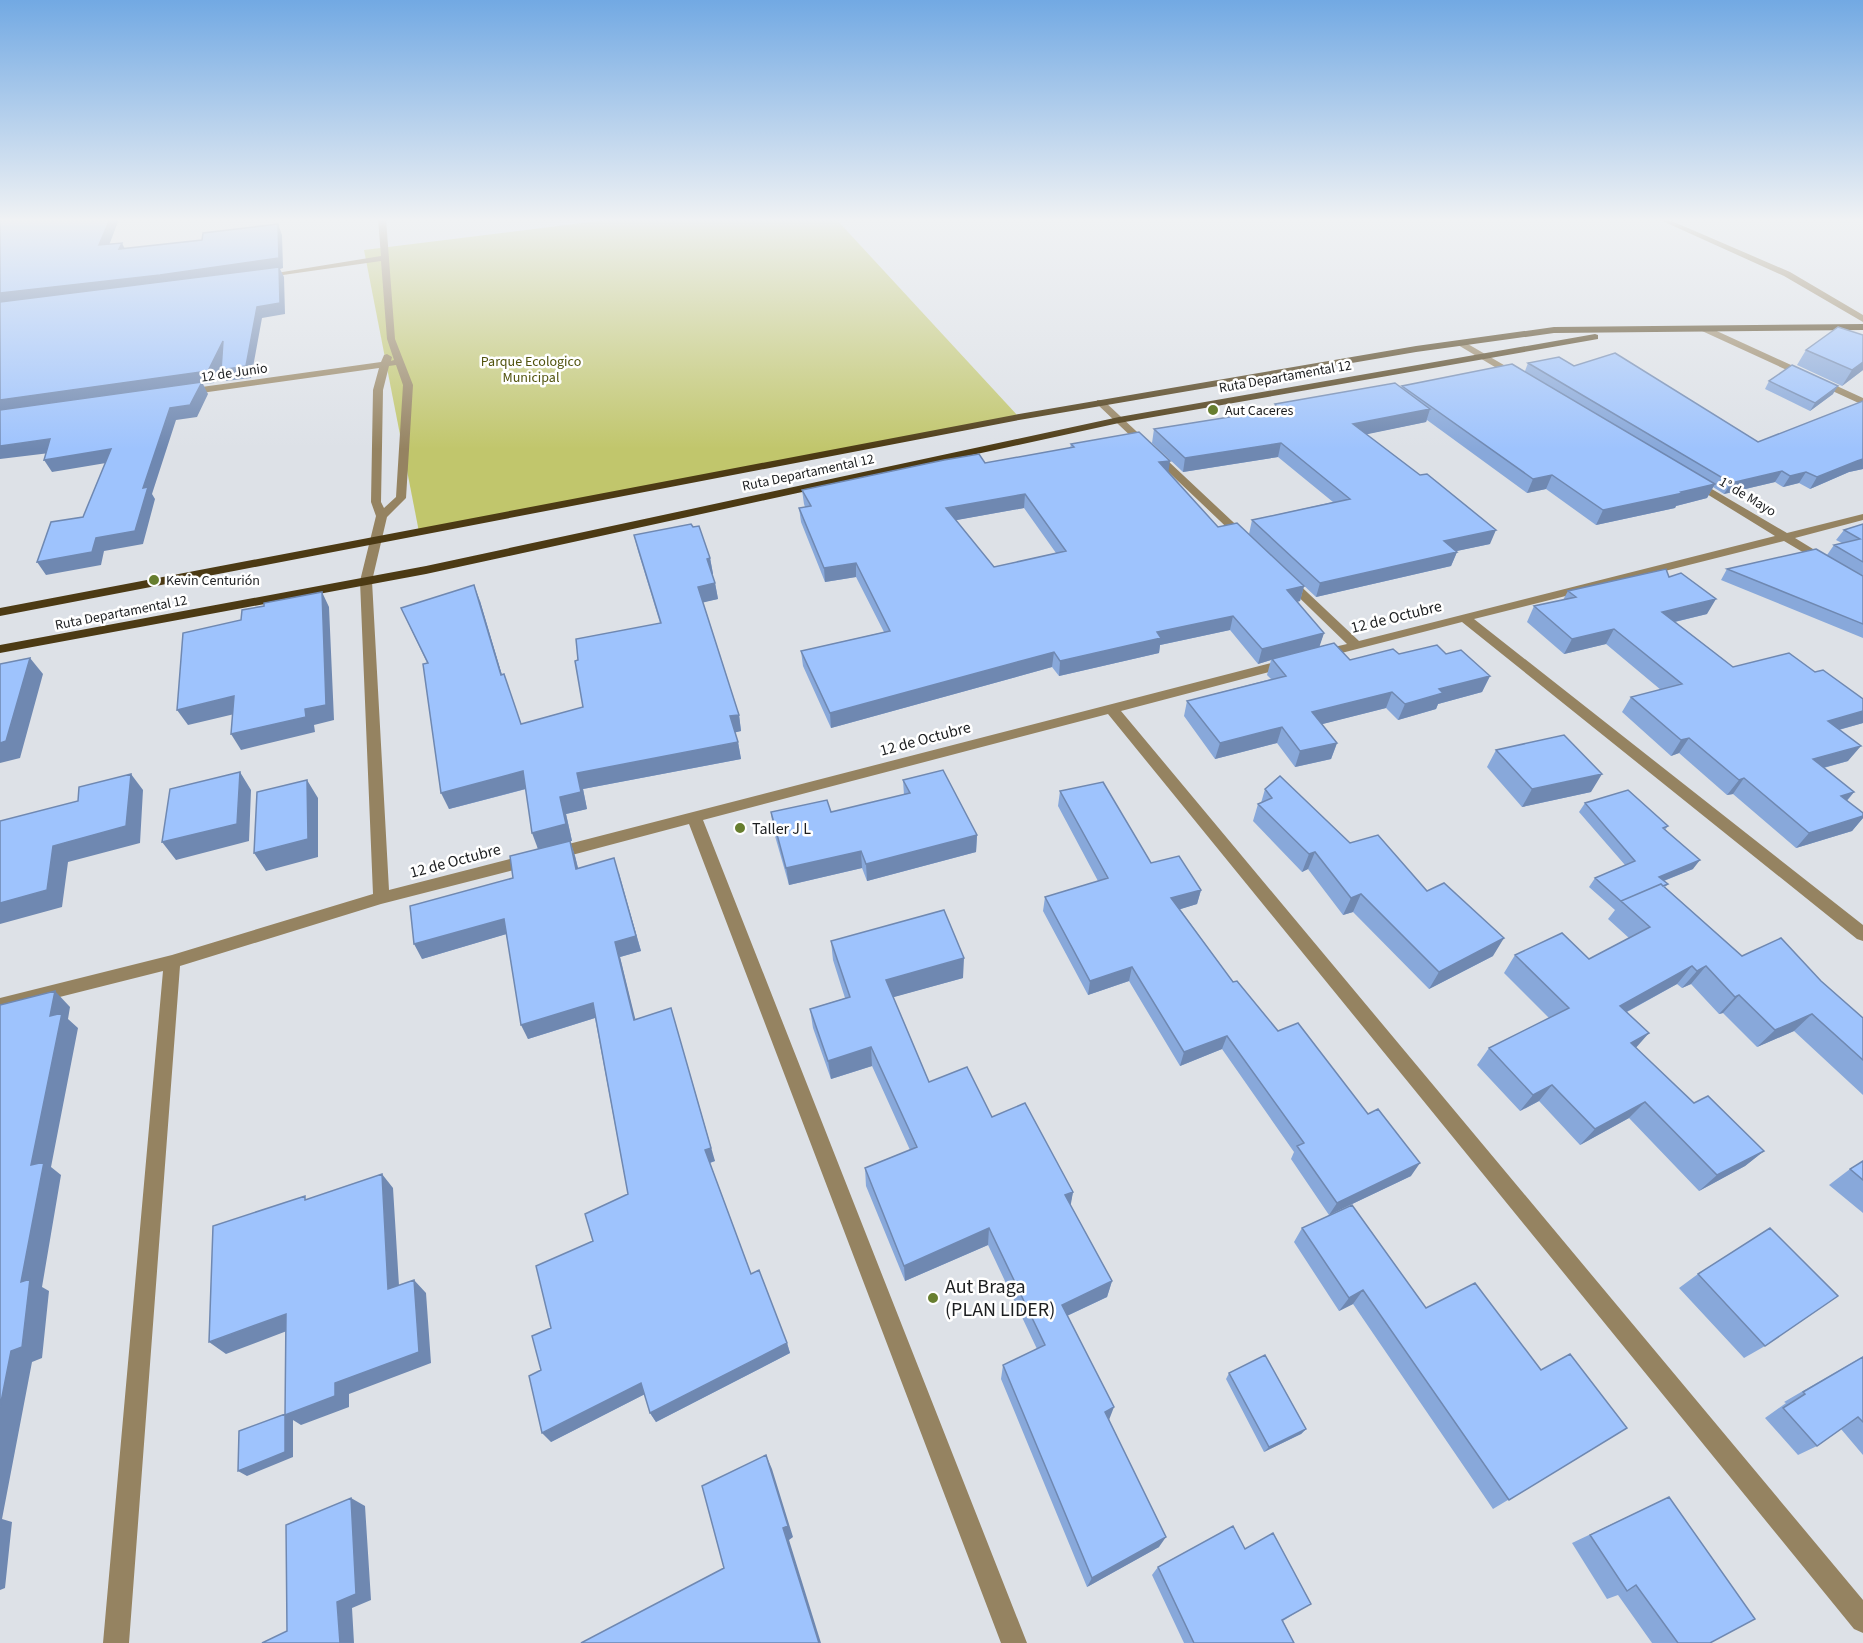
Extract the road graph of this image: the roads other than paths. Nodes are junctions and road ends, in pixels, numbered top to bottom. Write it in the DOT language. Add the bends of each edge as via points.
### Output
graph roads {
  1 [pos="388,296"];
  2 [pos="1824,296"];
  3 [pos="1863,319"];
  4 [pos="1863,327"];
  5 [pos="1705,328"];
  6 [pos="1823,328"];
  7 [pos="1624,331"];
  8 [pos="1844,338"];
  9 [pos="391,339"];
  10 [pos="1461,343"];
  11 [pos="1485,357"];
  12 [pos="400,362"];
  13 [pos="385,364"];
  14 [pos="1526,381"];
  15 [pos="175,394"];
  16 [pos="1100,402"];
  17 [pos="1863,402"];
  18 [pos="1119,420"];
  19 [pos="1687,477"];
  20 [pos="382,516"];
  21 [pos="1863,517"];
  22 [pos="1788,537"];
  23 [pos="374,541"];
  24 [pos="1254,549"];
  25 [pos="1835,567"];
  26 [pos="1280,573"];
  27 [pos="366,581"];
  28 [pos="0,612"];
  29 [pos="1463,617"];
  30 [pos="1356,645"];
  31 [pos="0,649"];
  32 [pos="1111,708"];
  33 [pos="694,817"];
  34 [pos="381,898"];
  35 [pos="1863,934"];
  36 [pos="172,962"];
  37 [pos="0,1005"];
  38 [pos="1863,1620"];
  39 [pos="116,1643"];
  40 [pos="1014,1643"];
  1 -- 9 [label="street"];
  2 -- 3 [label="street"];
  4 -- 6 [label="main road, Ruta Departamental 12"];
  5 -- 6 [label="main road, Ruta Departamental 12"];
  5 -- 7 [label="main road, Ruta Departamental 12"];
  5 -- 17 [label="street"];
  6 -- 8 [label="street"];
  7 -- 10 [label="main road, Ruta Departamental 12" via="1554,330"];
  7 -- 11 [label="main road, Ruta Departamental 12"];
  9 -- 12 [label="street"];
  9 -- 13 [label="street"];
  10 -- 11 [label="street"];
  10 -- 16 [label="main road, Ruta Departamental 12"];
  11 -- 14 [label="street"];
  11 -- 18 [label="main road, Ruta Departamental 12"];
  12 -- 13 [label="street, 12 de Junio"];
  12 -- 20 [label="street" via="408,385 401,498"];
  13 -- 15 [label="street, 12 de Junio"];
  13 -- 20 [label="street" via="378,390 376,502"];
  16 -- 18 [label="street"];
  16 -- 23 [label="main road, Ruta Departamental 12"];
  18 -- 24 [label="street"];
  18 -- 27 [label="main road, Ruta Departamental 12"];
  19 -- 22 [label="street, 1° de Mayo"];
  20 -- 23 [label="street"];
  21 -- 22 [label="street, 12 de Octubre"];
  22 -- 25 [label="street, 1° de Mayo"];
  22 -- 29 [label="street, 12 de Octubre"];
  23 -- 27 [label="street"];
  23 -- 28 [label="main road, Ruta Departamental 12"];
  26 -- 30 [label="street"];
  27 -- 31 [label="main road, Ruta Departamental 12"];
  27 -- 34 [label="street"];
  29 -- 30 [label="street, 12 de Octubre"];
  29 -- 35 [label="street"];
  30 -- 32 [label="street, 12 de Octubre"];
  32 -- 33 [label="street, 12 de Octubre"];
  32 -- 38 [label="street"];
  33 -- 34 [label="street, 12 de Octubre"];
  33 -- 40 [label="street"];
  34 -- 36 [label="street, 12 de Octubre"];
  36 -- 37 [label="street, 12 de Octubre"];
  36 -- 39 [label="street"];
}
